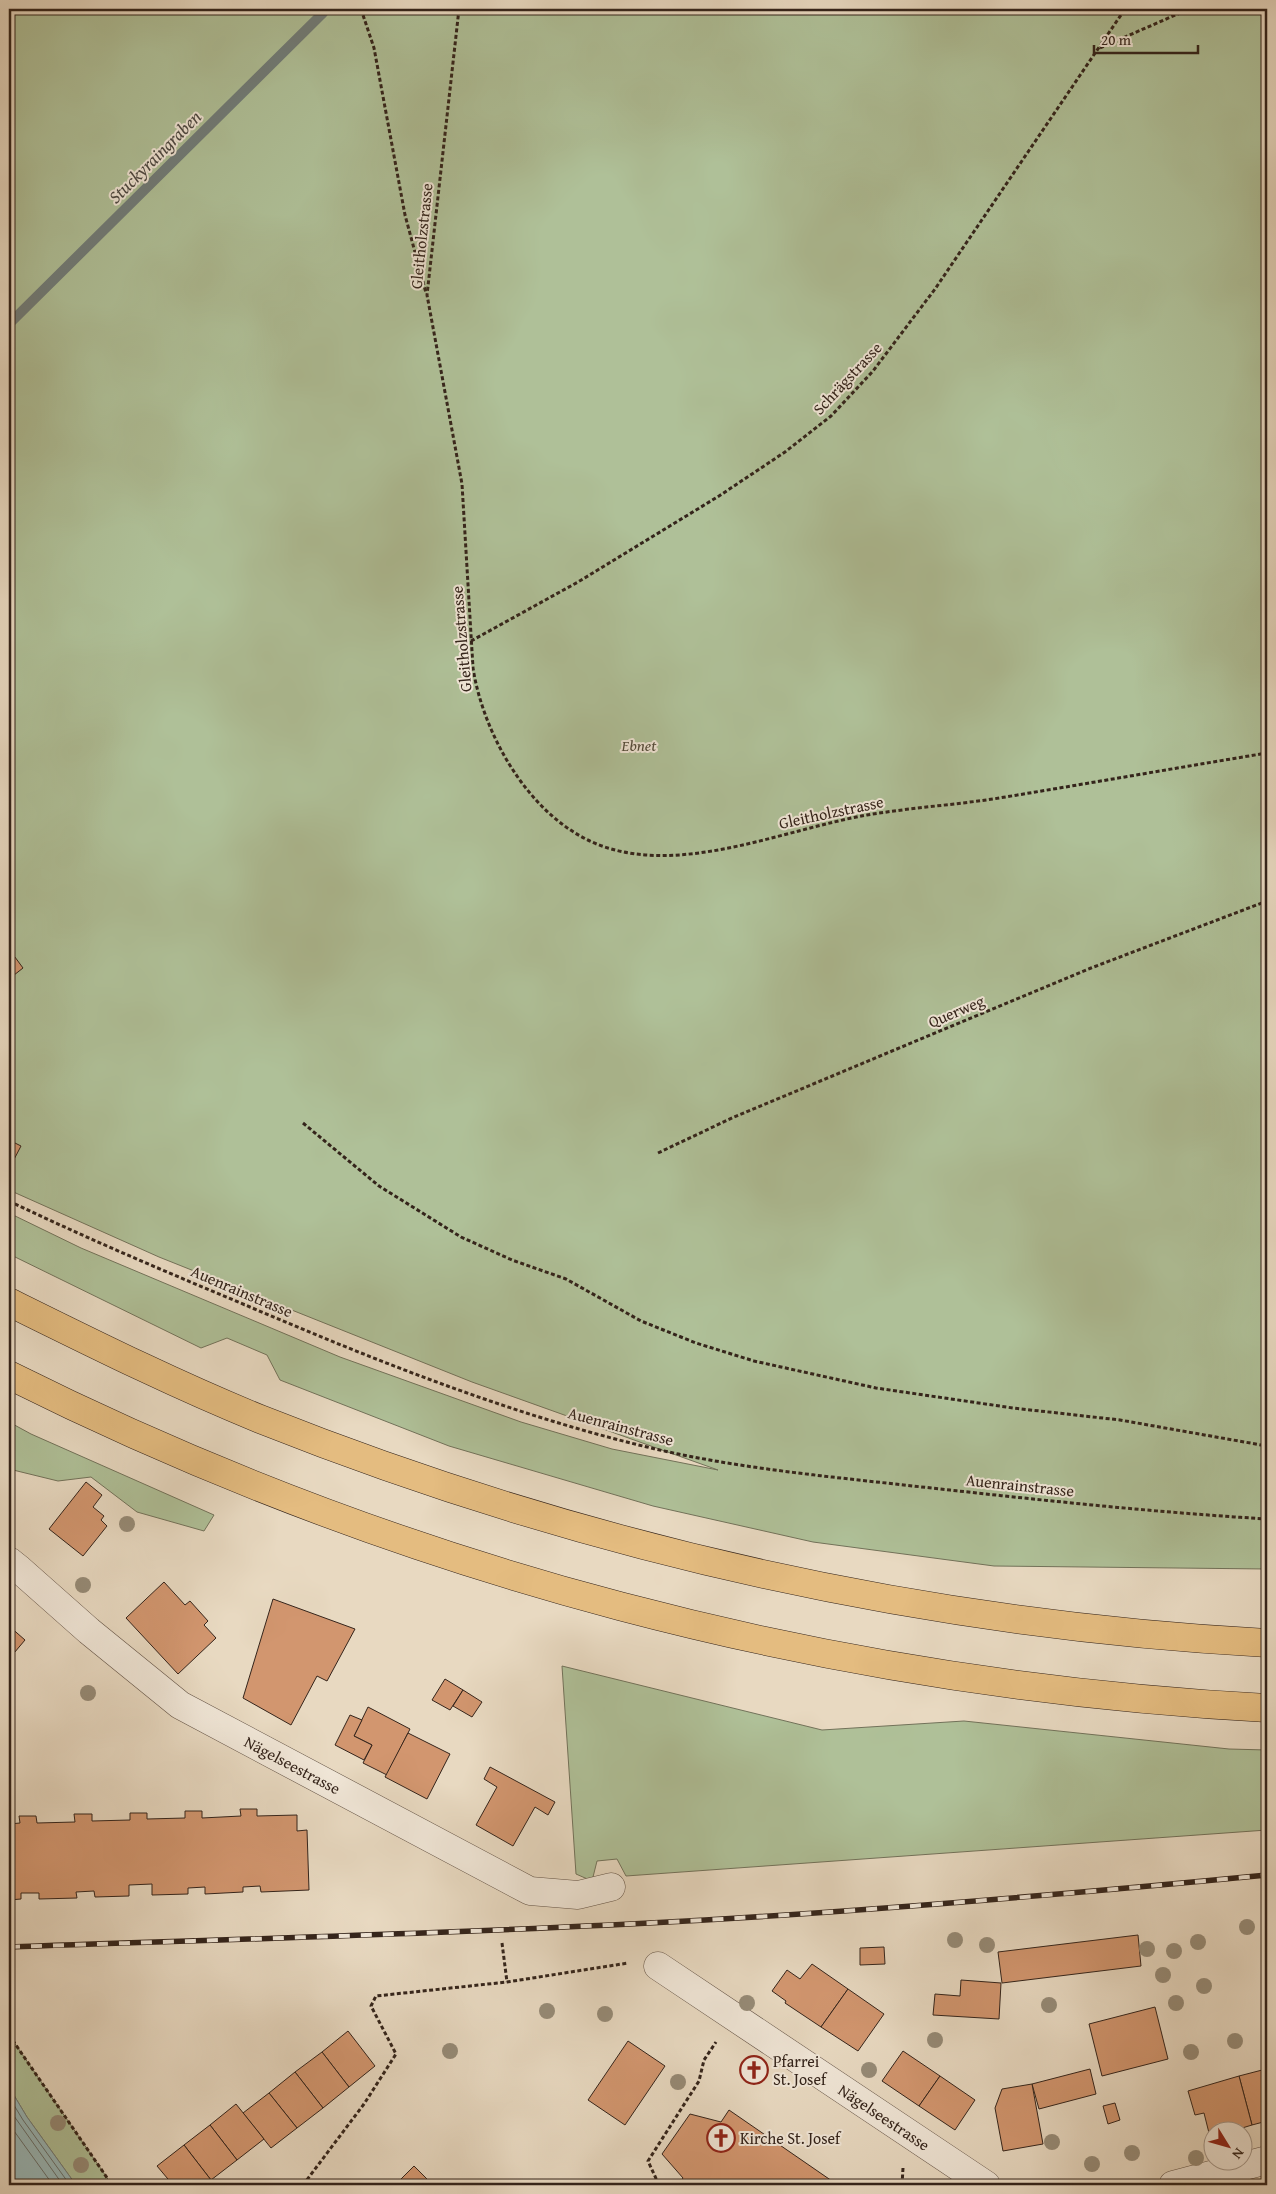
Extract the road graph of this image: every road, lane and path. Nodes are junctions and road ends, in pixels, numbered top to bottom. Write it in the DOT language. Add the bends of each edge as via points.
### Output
graph roads {
  1 [pos="362,9"];
  2 [pos="459,9"];
  3 [pos="1125,9"];
  4 [pos="1188,9"];
  5 [pos="1100,48"];
  6 [pos="427,295"];
  7 [pos="471,641"];
  8 [pos="1267,753"];
  9 [pos="1267,901"];
  10 [pos="303,1123"];
  11 [pos="658,1152"];
  12 [pos="9,1201"];
  13 [pos="9,1302"];
  14 [pos="9,1375"];
  15 [pos="1267,1446"];
  16 [pos="1267,1519"];
  17 [pos="9,1562"];
  18 [pos="1267,1643"];
  19 [pos="1267,1708"];
  20 [pos="611,1887"];
  21 [pos="502,1943"];
  22 [pos="658,1966"];
  23 [pos="507,1982"];
  24 [pos="732,2016"];
  25 [pos="9,2035"];
  26 [pos="1267,2160"];
  27 [pos="112,2185"];
  28 [pos="303,2185"];
  29 [pos="659,2185"];
  30 [pos="986,2185"];
  31 [pos="1174,2185"];
  1 -- 6 [label="path" via="374,48 405,215"];
  2 -- 6 [label="path, Gleitholzstrasse"];
  3 -- 5 [label="path, Schrägstrasse"];
  4 -- 5 [label="path"];
  5 -- 7 [label="path, Schrägstrasse" via="893,347 831,416 785,452 719,496 578,582"];
  6 -- 7 [label="path, Gleitholzstrasse" via="462,484"];
  7 -- 8 [label="path, Gleitholzstrasse" via="475,682 482,710 500,749 521,780 548,810 583,837 608,848 643,856 699,853 866,816 991,799"];
  9 -- 11 [label="path, Querweg" via="1082,972 734,1117"];
  10 -- 15 [label="path" via="379,1186 462,1238 566,1279 641,1320 696,1343 754,1361 876,1388 1120,1420"];
  12 -- 16 [label="path, Auenrainstrasse" via="353,1351 469,1395 647,1447 819,1476 1129,1509"];
  13 -- 18 [label="highway" via="172,1381 276,1425 426,1480 598,1534 775,1578 954,1611 1136,1634"];
  14 -- 19 [label="highway" via="146,1440 318,1511 493,1571 635,1611 761,1641 945,1676 1129,1698"];
  17 -- 20 [label="street, Nägelseestrasse" via="180,1705 530,1890 578,1896"];
  21 -- 23 [label="path"];
  22 -- 23 [label="path" via="642,1961"];
  22 -- 24 [label="street, Nägelseestrasse"];
  23 -- 28 [label="path" via="376,1996 371,2006 396,2054 364,2104"];
  24 -- 29 [label="path" via="704,2060 699,2081 648,2161"];
  24 -- 30 [label="street, Nägelseestrasse"];
  25 -- 27 [label="path"];
  26 -- 31 [label="street"];
}
